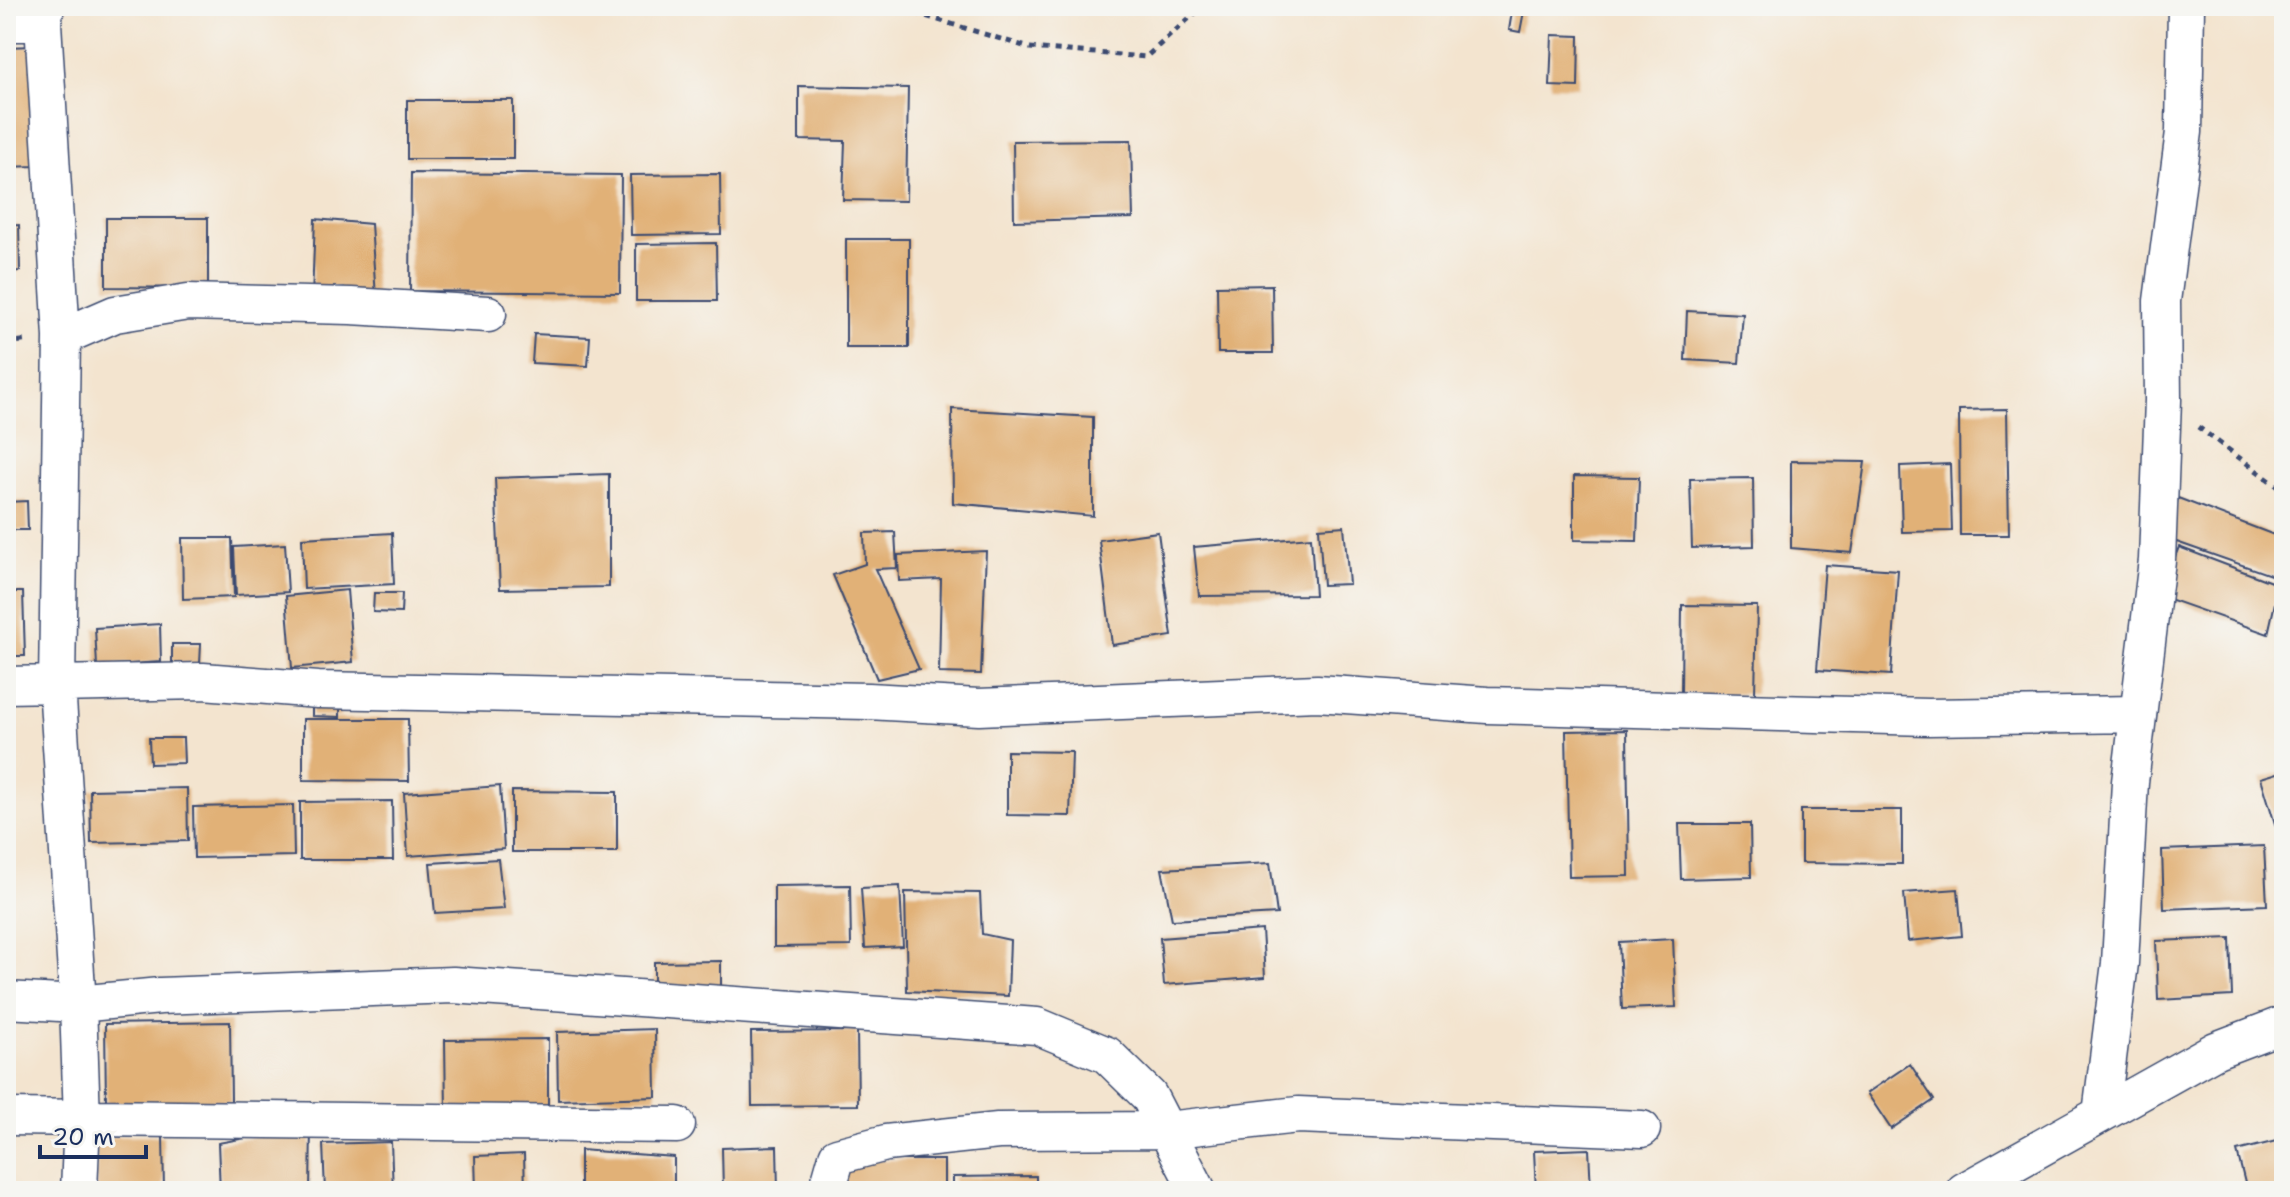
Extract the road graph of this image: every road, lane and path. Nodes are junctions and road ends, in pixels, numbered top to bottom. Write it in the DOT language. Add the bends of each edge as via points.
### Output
graph roads {
  1 [pos="892,6"];
  2 [pos="1203,6"];
  3 [pos="2186,6"];
  4 [pos="44,15"];
  5 [pos="6,23"];
  6 [pos="488,314"];
  7 [pos="62,337"];
  8 [pos="2163,400"];
  9 [pos="2284,491"];
  10 [pos="6,685"];
  11 [pos="57,685"];
  12 [pos="2137,714"];
  13 [pos="6,1000"];
  14 [pos="78,1004"];
  15 [pos="2284,1024"];
  16 [pos="2101,1114"];
  17 [pos="6,1117"];
  18 [pos="82,1119"];
  19 [pos="677,1125"];
  20 [pos="1642,1129"];
  21 [pos="1167,1130"];
  22 [pos="79,1191"];
  23 [pos="827,1191"];
  24 [pos="1198,1191"];
  25 [pos="1964,1191"];
  1 -- 2 [label="path" via="1030,48 1146,57"];
  3 -- 8 [label="street" via="2184,132 2162,301"];
  4 -- 5 [label="street"];
  4 -- 7 [label="street"];
  6 -- 7 [label="street" via="188,302 115,314"];
  7 -- 11 [label="street"];
  8 -- 9 [label="path"];
  8 -- 12 [label="street" via="2157,560"];
  10 -- 11 [label="street"];
  11 -- 12 [label="street" via="203,681 318,690 979,707 1317,693 1487,705 1928,717"];
  11 -- 14 [label="street"];
  12 -- 16 [label="street" via="2119,977"];
  13 -- 14 [label="street"];
  14 -- 18 [label="street"];
  14 -- 21 [label="street" via="453,985 1037,1026 1107,1055 1149,1096"];
  15 -- 16 [label="street" via="2216,1050"];
  16 -- 25 [label="street"];
  17 -- 18 [label="street"];
  18 -- 19 [label="street"];
  18 -- 22 [label="street"];
  20 -- 21 [label="street" via="1298,1115"];
  21 -- 23 [label="street" via="998,1131 886,1143 837,1156"];
  21 -- 24 [label="street"];
}
